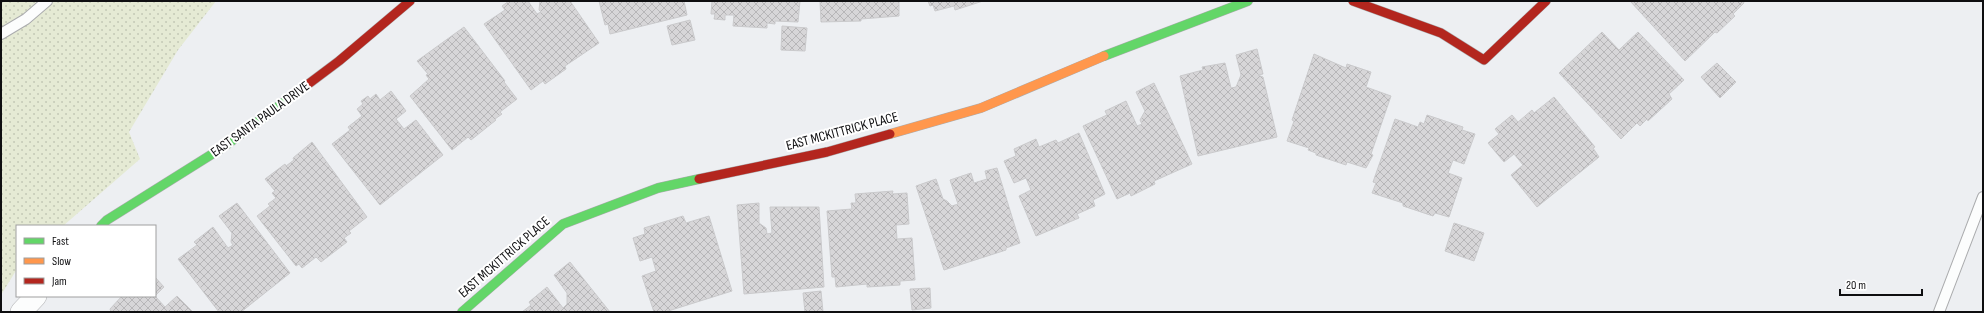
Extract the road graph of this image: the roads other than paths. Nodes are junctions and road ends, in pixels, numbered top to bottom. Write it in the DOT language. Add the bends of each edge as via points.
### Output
graph roads {
  1 [pos="47,1"];
  2 [pos="410,1"];
  3 [pos="1248,1"];
  4 [pos="1354,1"];
  5 [pos="1546,1"];
  6 [pos="1,34"];
  7 [pos="1983,197"];
  8 [pos="102,225"];
  9 [pos="35,297"];
  10 [pos="21,312"];
  11 [pos="462,312"];
  12 [pos="1939,312"];
  1 -- 6 [label="lane" via="26,19"];
  2 -- 8 [label="street, EAST SANTA PAULA DRIVE" via="339,61 225,146"];
  3 -- 11 [label="street, EAST MCKITTRICK PLACE" via="1106,55 982,108 827,152 658,188 563,224"];
  4 -- 5 [label="street" via="1442,33 1484,60"];
  7 -- 12 [label="lane"];
  9 -- 10 [label="street"];
}
